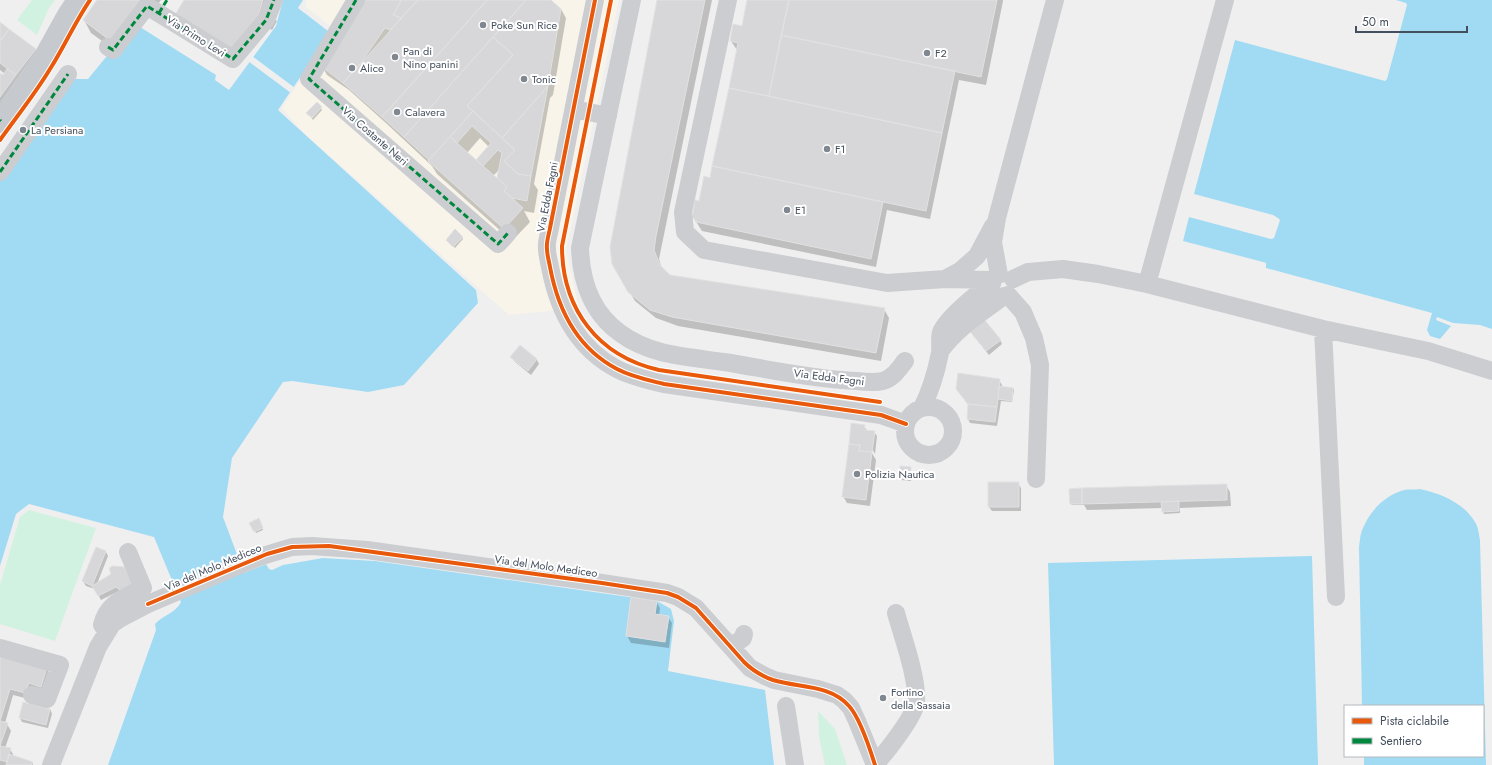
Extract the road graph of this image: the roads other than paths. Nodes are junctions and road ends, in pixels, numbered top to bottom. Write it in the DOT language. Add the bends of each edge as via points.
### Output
graph roads {
  1 [pos="78,0"];
  2 [pos="274,0"];
  3 [pos="356,0"];
  4 [pos="595,0"];
  5 [pos="632,0"];
  6 [pos="728,0"];
  7 [pos="1055,0"];
  8 [pos="1225,0"];
  9 [pos="163,6"];
  10 [pos="108,47"];
  11 [pos="68,74"];
  12 [pos="574,109"];
  13 [pos="608,116"];
  14 [pos="0,121"];
  15 [pos="0,172"];
  16 [pos="997,218"];
  17 [pos="508,233"];
  18 [pos="945,279"];
  19 [pos="1147,284"];
  20 [pos="1002,285"];
  21 [pos="1323,329"];
  22 [pos="906,361"];
  23 [pos="751,367"];
  24 [pos="1492,371"];
  25 [pos="747,396"];
  26 [pos="931,409"];
  27 [pos="906,424"];
  28 [pos="1036,479"];
  29 [pos="128,552"];
  30 [pos="1336,597"];
  31 [pos="896,613"];
  32 [pos="107,631"];
  33 [pos="744,634"];
  34 [pos="731,647"];
  35 [pos="0,648"];
  36 [pos="32,696"];
  37 [pos="786,706"];
  38 [pos="51,765"];
  39 [pos="795,765"];
  40 [pos="876,765"];
  1 -- 14 [label="main road" via="44,58"];
  2 -- 9 [label="street, Via Primo Levi" via="266,20 233,59"];
  3 -- 17 [label="street, Via Costante Neri" via="309,79 498,244"];
  4 -- 12 [label="street, Via Edda Fagni"];
  5 -- 13 [label="street, Via Edda Fagni"];
  6 -- 18 [label="street" via="683,212 685,232 704,250 712,252 887,283"];
  7 -- 16 [label="street"];
  8 -- 19 [label="street"];
  9 -- 10 [label="street" via="147,6 113,50"];
  11 -- 15 [label="street"];
  12 -- 13 [label="street"];
  12 -- 25 [label="street, Via Edda Fagni" via="547,249 556,292 568,320 599,357 636,377 664,384"];
  13 -- 23 [label="street, Via Edda Fagni" via="580,248 585,284 595,305 620,333 646,347"];
  16 -- 18 [label="street" via="976,256 960,271"];
  16 -- 20 [label="street" via="993,242"];
  18 -- 20 [label="street"];
  19 -- 20 [label="street" via="1063,269 1028,272"];
  19 -- 21 [label="street"];
  20 -- 26 [label="street" via="983,290 956,312 941,332"];
  20 -- 28 [label="street" via="1023,312 1034,338 1040,365"];
  21 -- 24 [label="street" via="1428,351"];
  21 -- 30 [label="street"];
  22 -- 23 [label="street, Via Edda Fagni" via="894,375 884,381 872,382 839,380"];
  23 -- 25 [label="street"];
  25 -- 27 [label="street, Via Edda Fagni" via="880,416"];
  26 -- 27 [label="street" via="912,414"];
  26 -- 27 [label="street" via="948,417 953,427 950,444 942,452 930,456 914,450 907,441"];
  29 -- 32 [label="street" via="143,588 113,604 102,625"];
  31 -- 40 [label="street" via="916,687 916,705"];
  32 -- 34 [label="street, Via del Molo Mediceo" via="120,618 148,604 259,557 292,547 329,546 667,593 696,608"];
  32 -- 38 [label="street, Via del Molo Mediceo" via="98,647"];
  33 -- 34 [label="street" via="743,638"];
  34 -- 40 [label="street, Via del Molo Mediceo" via="750,668 764,676 818,689 844,700 858,721"];
  35 -- 36 [label="street" via="60,665 47,699"];
  37 -- 39 [label="street"];
}
